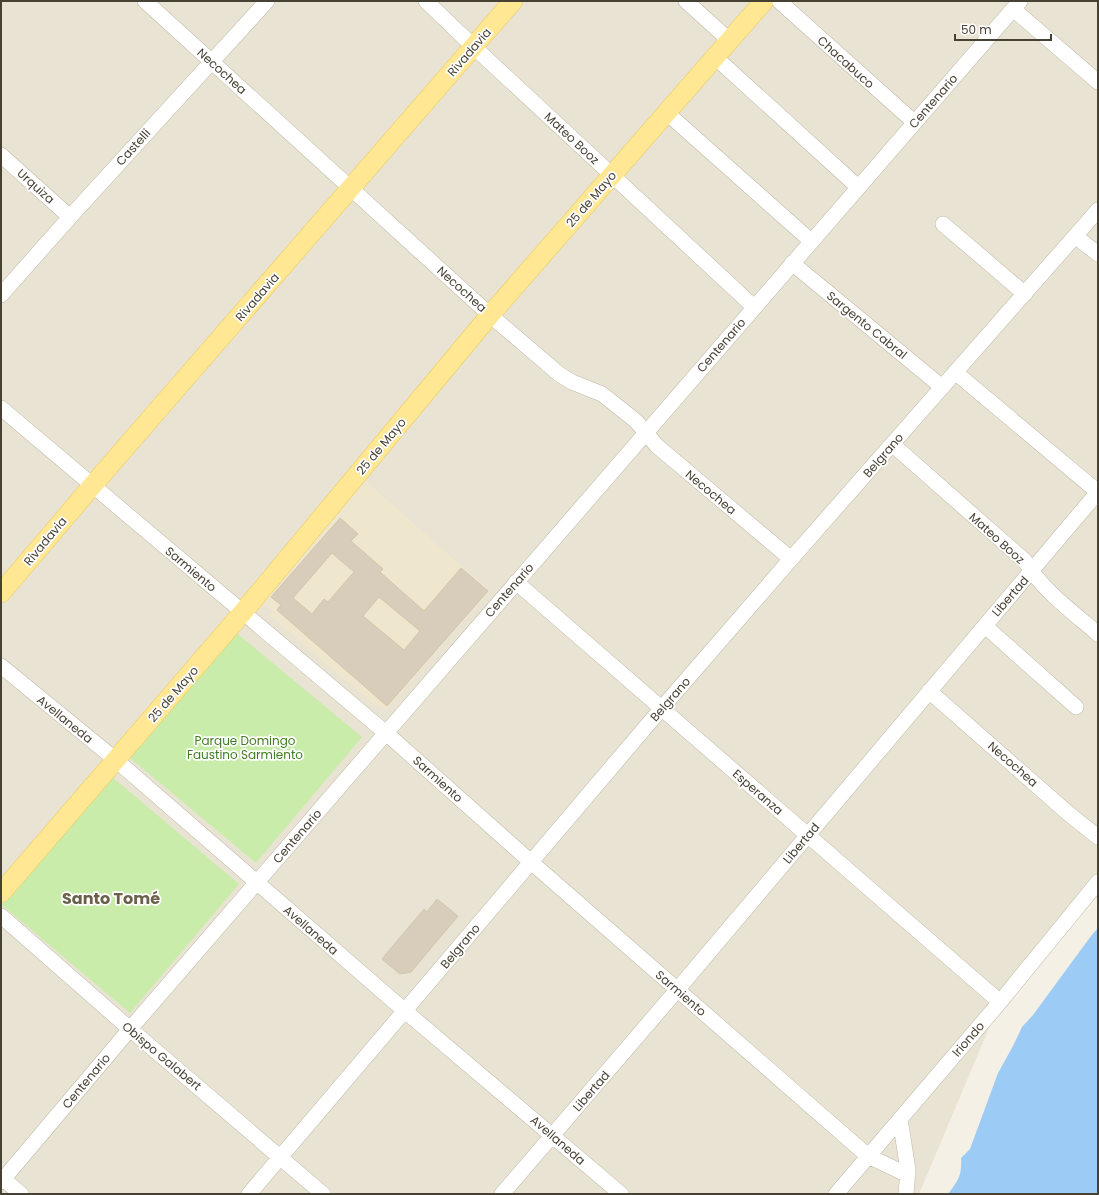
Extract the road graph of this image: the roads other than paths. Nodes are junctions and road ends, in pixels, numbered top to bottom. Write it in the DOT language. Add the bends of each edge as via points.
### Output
graph roads {
  1 [pos="146,1"];
  2 [pos="267,1"];
  3 [pos="426,1"];
  4 [pos="513,1"];
  5 [pos="686,1"];
  6 [pos="764,1"];
  7 [pos="778,1"];
  8 [pos="1016,5"];
  9 [pos="730,41"];
  10 [pos="474,47"];
  11 [pos="715,57"];
  12 [pos="211,62"];
  13 [pos="1098,82"];
  14 [pos="667,113"];
  15 [pos="914,122"];
  16 [pos="1,155"];
  17 [pos="612,175"];
  18 [pos="858,187"];
  19 [pos="351,188"];
  20 [pos="1098,210"];
  21 [pos="70,217"];
  22 [pos="943,224"];
  23 [pos="1075,236"];
  24 [pos="811,241"];
  25 [pos="1098,254"];
  26 [pos="792,263"];
  27 [pos="1025,294"];
  28 [pos="1,295"];
  29 [pos="754,307"];
  30 [pos="490,315"];
  31 [pos="955,372"];
  32 [pos="942,387"];
  33 [pos="1,408"];
  34 [pos="645,433"];
  35 [pos="892,444"];
  36 [pos="92,486"];
  37 [pos="1098,492"];
  38 [pos="791,559"];
  39 [pos="1031,572"];
  40 [pos="516,582"];
  41 [pos="1,593"];
  42 [pos="243,612"];
  43 [pos="984,626"];
  44 [pos="1098,634"];
  45 [pos="1,666"];
  46 [pos="929,691"];
  47 [pos="1076,707"];
  48 [pos="661,709"];
  49 [pos="386,733"];
  50 [pos="116,760"];
  51 [pos="808,835"];
  52 [pos="1098,837"];
  53 [pos="531,862"];
  54 [pos="1098,882"];
  55 [pos="256,883"];
  56 [pos="1,893"];
  57 [pos="1,916"];
  58 [pos="678,990"];
  59 [pos="1000,1002"];
  60 [pos="405,1011"];
  61 [pos="130,1029"];
  62 [pos="900,1119"];
  63 [pos="553,1135"];
  64 [pos="868,1156"];
  65 [pos="280,1157"];
  66 [pos="908,1175"];
  67 [pos="2,1180"];
  68 [pos="21,1194"];
  69 [pos="249,1194"];
  70 [pos="323,1194"];
  71 [pos="502,1194"];
  72 [pos="621,1194"];
  73 [pos="836,1194"];
  74 [pos="906,1194"];
  1 -- 12 [label="street, Necochea"];
  2 -- 12 [label="street, Castelli"];
  3 -- 10 [label="street, Mateo Booz"];
  4 -- 10 [label="main road, Rivadavia"];
  5 -- 9 [label="street"];
  6 -- 9 [label="main road, 25 de Mayo"];
  7 -- 15 [label="street, Chacabuco"];
  8 -- 13 [label="street"];
  8 -- 15 [label="street, Centenario"];
  9 -- 11 [label="main road, 25 de Mayo"];
  10 -- 17 [label="street, Mateo Booz"];
  10 -- 19 [label="main road, Rivadavia"];
  11 -- 14 [label="main road, 25 de Mayo"];
  11 -- 18 [label="street"];
  12 -- 19 [label="street, Necochea"];
  12 -- 21 [label="street, Castelli"];
  14 -- 17 [label="main road, 25 de Mayo"];
  14 -- 24 [label="street"];
  15 -- 18 [label="street, Centenario"];
  16 -- 21 [label="street, Urquiza"];
  17 -- 29 [label="street, Mateo Booz"];
  17 -- 30 [label="main road, 25 de Mayo"];
  18 -- 24 [label="street, Centenario"];
  19 -- 30 [label="street, Necochea"];
  19 -- 36 [label="main road, Rivadavia"];
  20 -- 23 [label="street, Belgrano"];
  21 -- 28 [label="street, Castelli"];
  22 -- 27 [label="street"];
  23 -- 25 [label="street"];
  23 -- 27 [label="street, Belgrano"];
  24 -- 26 [label="street, Centenario"];
  26 -- 29 [label="street, Centenario"];
  26 -- 32 [label="street, Sargento Cabral"];
  27 -- 31 [label="street, Belgrano"];
  29 -- 34 [label="street, Centenario"];
  30 -- 34 [label="street, Necochea" via="559,374 602,394 636,421"];
  30 -- 42 [label="main road, 25 de Mayo"];
  31 -- 32 [label="street, Belgrano"];
  31 -- 37 [label="street"];
  32 -- 35 [label="street, Belgrano"];
  33 -- 36 [label="street, Sarmiento"];
  34 -- 38 [label="street, Necochea" via="656,446"];
  34 -- 40 [label="street, Centenario"];
  35 -- 38 [label="street, Belgrano"];
  35 -- 39 [label="street, Mateo Booz" via="1025,561"];
  36 -- 41 [label="main road, Rivadavia"];
  36 -- 42 [label="street, Sarmiento"];
  37 -- 39 [label="street, Libertad"];
  38 -- 48 [label="street, Belgrano"];
  39 -- 43 [label="street, Libertad"];
  39 -- 44 [label="street, Mateo Booz"];
  40 -- 48 [label="street, Esperanza"];
  40 -- 49 [label="street, Centenario"];
  42 -- 49 [label="street, Sarmiento"];
  42 -- 50 [label="main road, 25 de Mayo"];
  43 -- 46 [label="street, Libertad"];
  43 -- 47 [label="street"];
  45 -- 50 [label="street, Avellaneda"];
  46 -- 51 [label="street, Libertad"];
  46 -- 52 [label="street, Necochea"];
  48 -- 51 [label="street, Esperanza"];
  48 -- 53 [label="street, Belgrano"];
  49 -- 53 [label="street, Sarmiento"];
  49 -- 55 [label="street, Centenario"];
  50 -- 55 [label="street, Avellaneda"];
  50 -- 56 [label="main road, 25 de Mayo"];
  51 -- 58 [label="street, Libertad"];
  51 -- 59 [label="street, Esperanza"];
  53 -- 58 [label="street, Sarmiento"];
  53 -- 60 [label="street, Belgrano"];
  54 -- 59 [label="street, Iriondo"];
  55 -- 60 [label="street, Avellaneda"];
  55 -- 61 [label="street, Centenario"];
  57 -- 61 [label="street, Obispo Galabert"];
  58 -- 63 [label="street, Libertad"];
  58 -- 64 [label="street, Sarmiento"];
  59 -- 62 [label="street, Iriondo"];
  60 -- 63 [label="street, Avellaneda"];
  60 -- 65 [label="street, Belgrano"];
  61 -- 65 [label="street, Obispo Galabert"];
  61 -- 67 [label="street, Centenario"];
  62 -- 64 [label="street, Iriondo"];
  62 -- 66 [label="street"];
  63 -- 71 [label="street, Libertad"];
  63 -- 72 [label="street, Avellaneda"];
  64 -- 66 [label="street, Sarmiento"];
  64 -- 73 [label="street, Iriondo"];
  65 -- 69 [label="street, Belgrano"];
  65 -- 70 [label="street, Obispo Galabert"];
  66 -- 74 [label="street"];
  67 -- 68 [label="street"];
}
